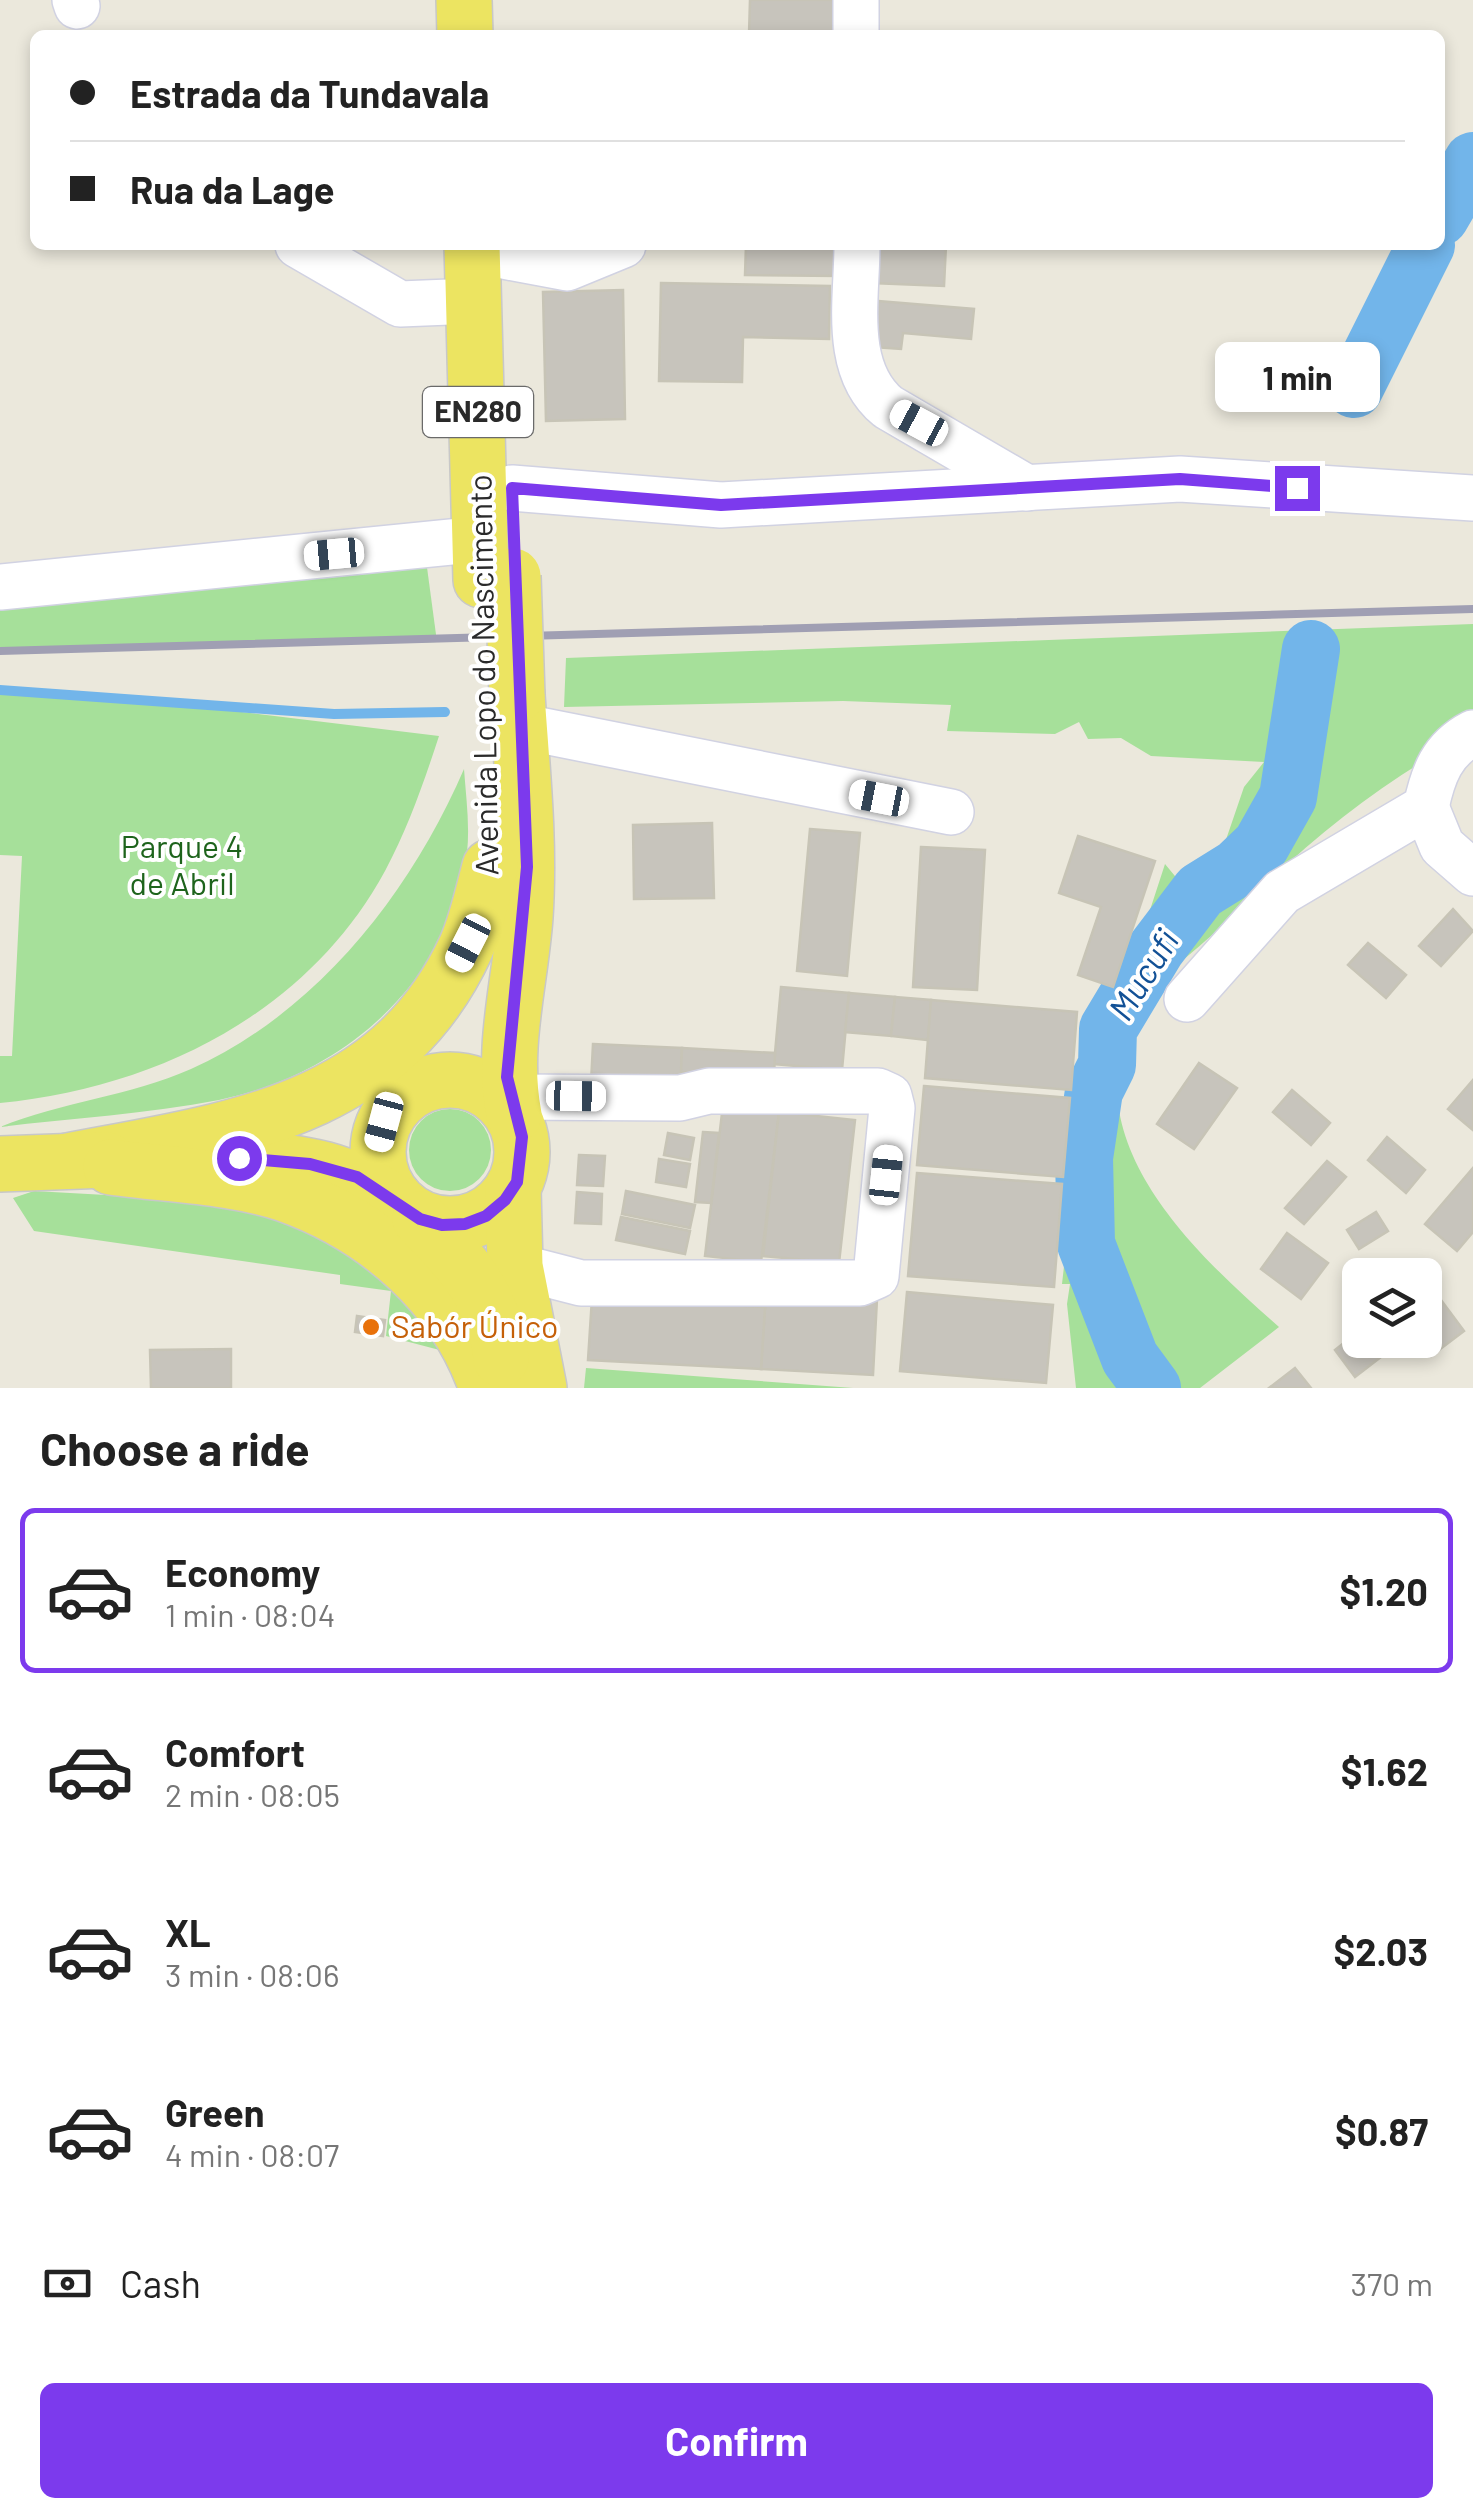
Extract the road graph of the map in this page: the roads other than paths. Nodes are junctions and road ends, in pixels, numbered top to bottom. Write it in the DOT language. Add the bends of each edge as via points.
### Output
graph roads {
  1 [pos="464,0"];
  2 [pos="496,0"];
  3 [pos="856,0"];
  4 [pos="465,30"];
  5 [pos="496,30"];
  6 [pos="856,30"];
  7 [pos="307,250"];
  8 [pos="493,250"];
  9 [pos="493,250"];
  10 [pos="497,250"];
  11 [pos="611,250"];
  12 [pos="857,250"];
  13 [pos="474,301"];
  14 [pos="512,488"];
  15 [pos="1028,488"];
  16 [pos="1473,498"];
  17 [pos="492,565"];
  18 [pos="0,588"];
  19 [pos="506,705"];
  20 [pos="1473,733"];
  21 [pos="1426,807"];
  22 [pos="951,812"];
  23 [pos="490,867"];
  24 [pos="1473,874"];
  25 [pos="1187,999"];
  26 [pos="406,1096"];
  27 [pos="512,1106"];
  28 [pos="204,1154"];
  29 [pos="68,1161"];
  30 [pos="0,1164"];
  31 [pos="512,1188"];
  32 [pos="410,1212"];
  33 [pos="515,1266"];
  34 [pos="487,1388"];
  35 [pos="504,1388"];
  36 [pos="539,1388"];
  1 -- 4 [label="main road"];
  2 -- 5 [label="main road"];
  3 -- 6 [label="street"];
  7 -- 13 [label="street" via="400,304"];
  8 -- 13 [label="main road, Avenida Lopo do Nascimento / EN280"];
  9 -- 14 [label="main road, Avenida Lopo do Nascimento / EN280"];
  10 -- 11 [label="street" via="566,268"];
  12 -- 15 [label="street" via="858,361 868,390"];
  13 -- 17 [label="main road, Avenida Lopo do Nascimento / EN280"];
  14 -- 15 [label="street" via="721,505"];
  14 -- 17 [label="main road, Avenida Lopo do Nascimento / EN280"];
  15 -- 16 [label="street" via="1180,479"];
  17 -- 18 [label="street"];
  17 -- 19 [label="main road, Avenida Lopo do Nascimento / EN280, bridge"];
  19 -- 22 [label="street"];
  19 -- 23 [label="main road, Avenida Lopo do Nascimento / EN280"];
  19 -- 27 [label="main road, Avenida Lopo do Nascimento / EN280" via="527,867 508,1045"];
  20 -- 21 [label="street" via="1454,743 1432,776"];
  21 -- 24 [label="street" via="1442,846"];
  21 -- 25 [label="street" via="1282,892"];
  23 -- 26 [label="main road, Avenida Lopo do Nascimento / EN280" via="476,971 449,1031"];
  23 -- 29 [label="main road" via="468,943 448,982 376,1064 324,1096 234,1129"];
  26 -- 27 [label="main road" via="436,1080 458,1080"];
  26 -- 28 [label="main road" via="353,1128"];
  26 -- 32 [label="main road" via="384,1122 378,1167"];
  27 -- 31 [label="main road" via="522,1160"];
  27 -- 33 [label="street" via="709,1091 878,1091 892,1108 876,1276 860,1283 582,1282"];
  28 -- 29 [label="main road"];
  28 -- 32 [label="main road" via="310,1164 357,1177"];
  29 -- 30 [label="main road"];
  29 -- 34 [label="main road" via="282,1193 329,1213 424,1280 452,1315"];
  31 -- 32 [label="main road" via="486,1216 465,1224 442,1225"];
  31 -- 33 [label="main road"];
  32 -- 35 [label="main road" via="464,1264 486,1298"];
  33 -- 36 [label="main road"];
}
